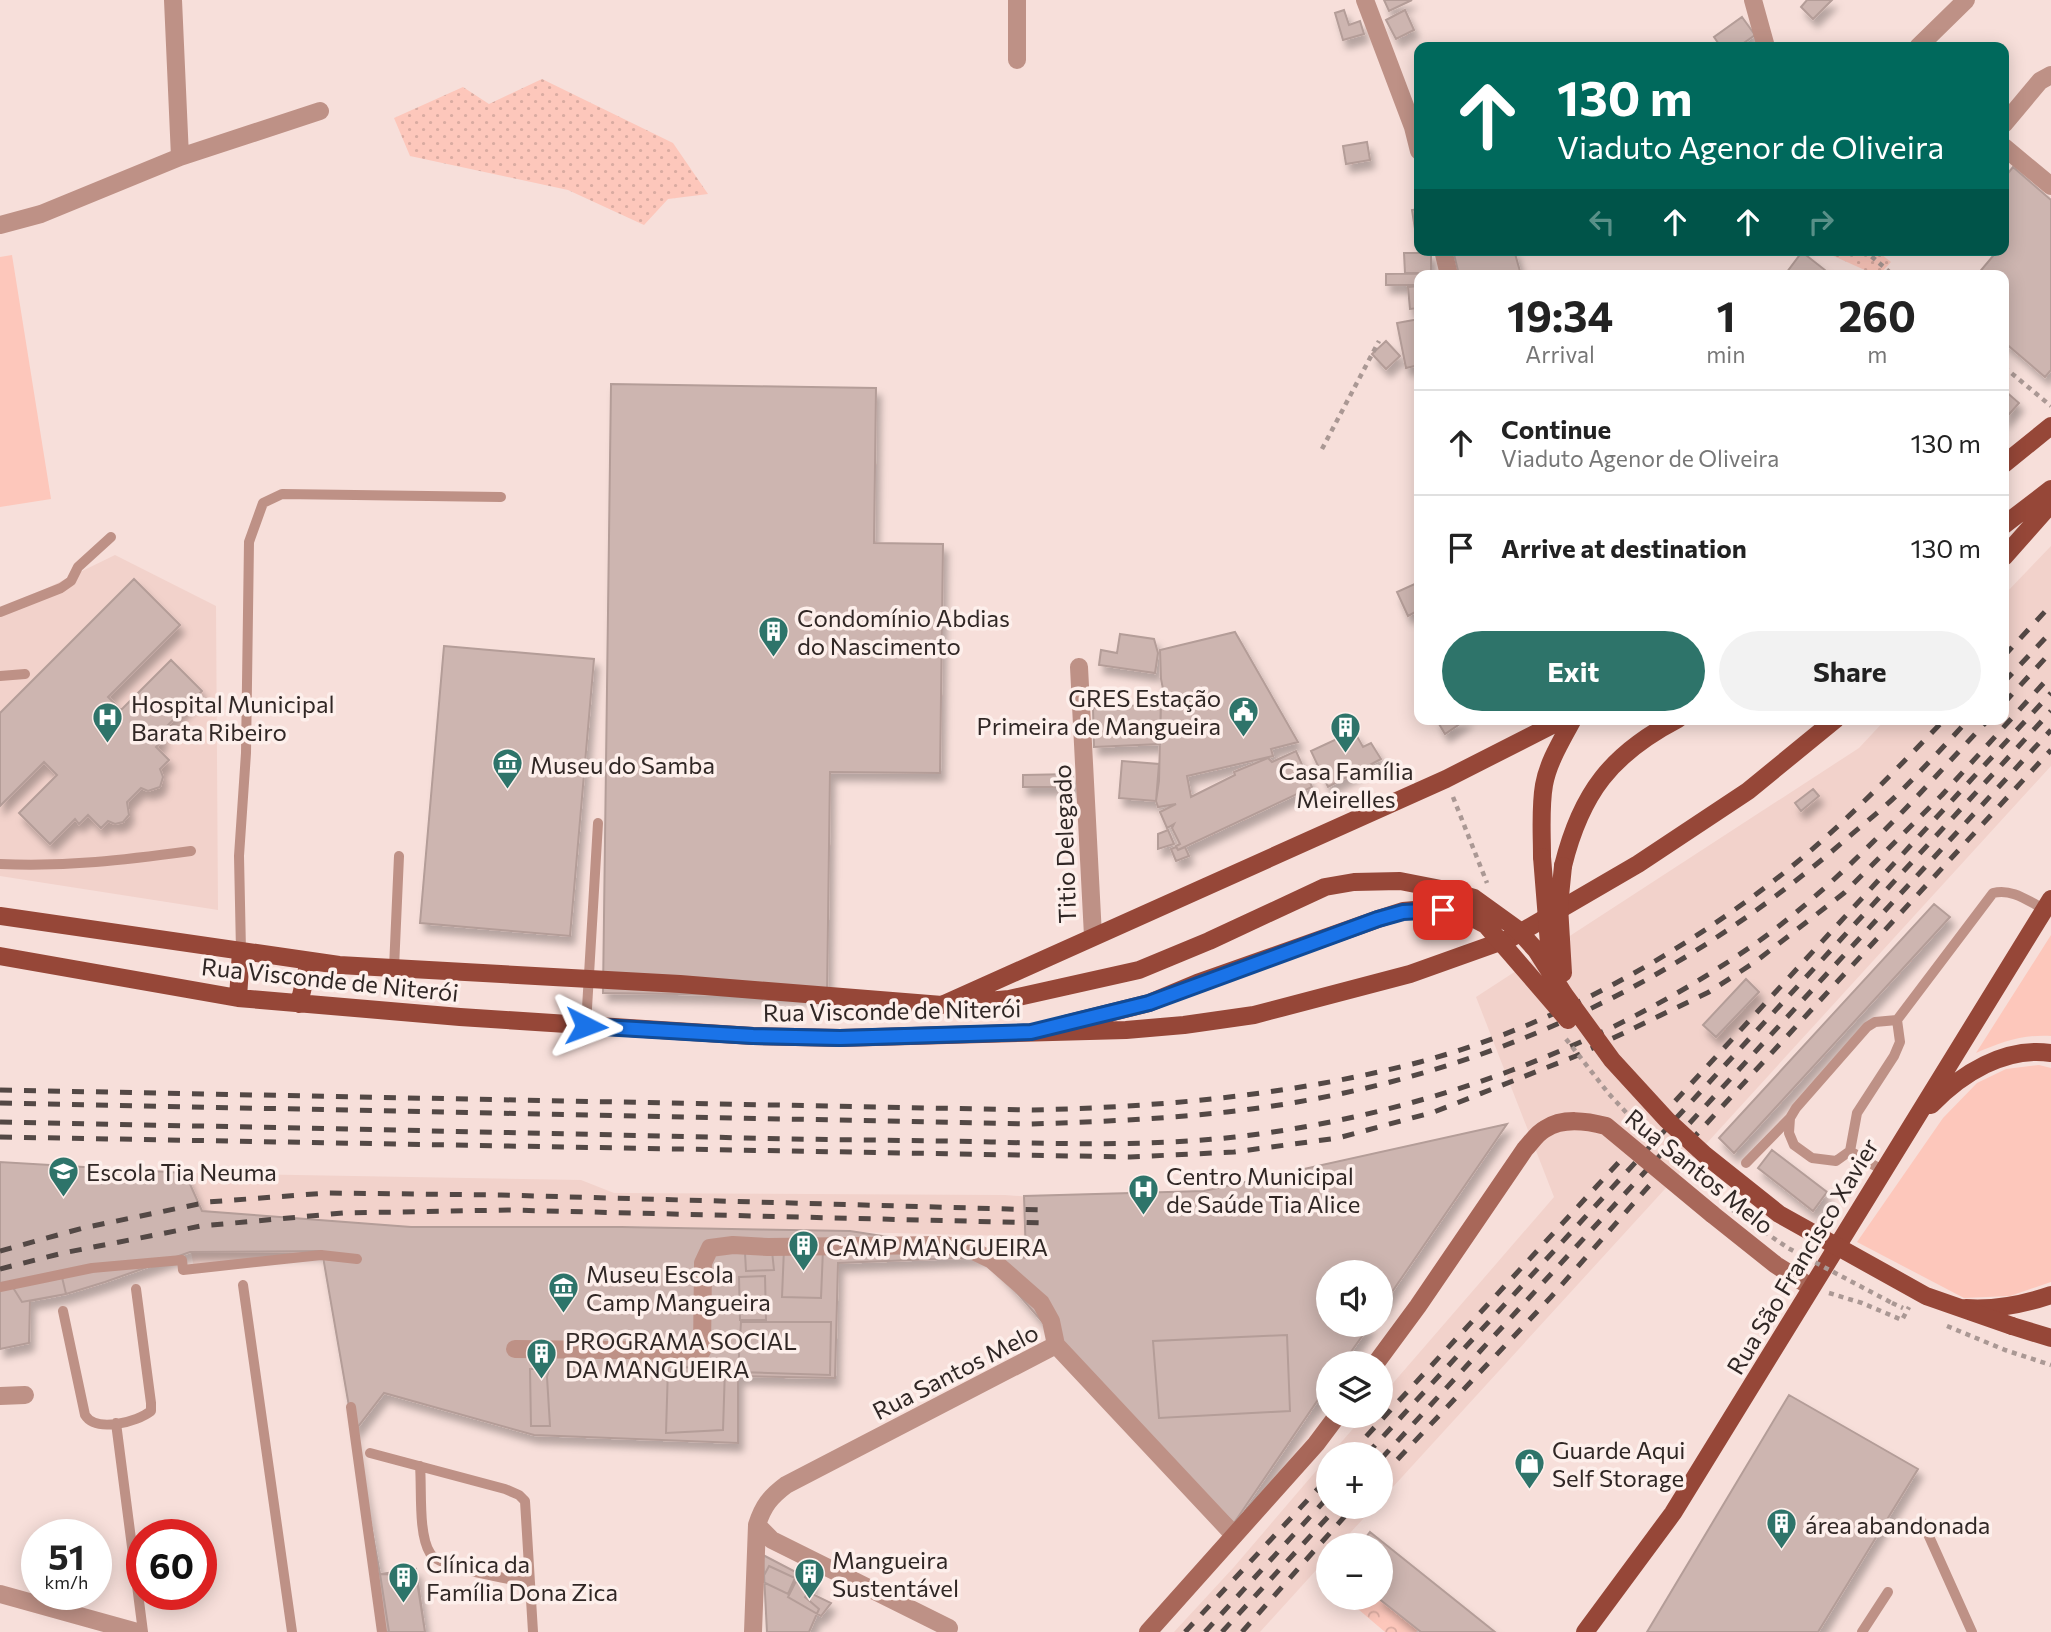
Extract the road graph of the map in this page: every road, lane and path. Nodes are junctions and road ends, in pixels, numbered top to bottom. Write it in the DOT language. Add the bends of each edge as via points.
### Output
graph roads {
  1 [pos="173,0"];
  2 [pos="1017,0"];
  3 [pos="1365,0"];
  4 [pos="1753,0"];
  5 [pos="1966,0"];
  6 [pos="1765,42"];
  7 [pos="1923,42"];
  8 [pos="1017,60"];
  9 [pos="2051,75"];
  10 [pos="320,111"];
  11 [pos="2009,118"];
  12 [pos="1414,131"];
  13 [pos="2009,151"];
  14 [pos="180,157"];
  15 [pos="2051,186"];
  16 [pos="0,225"];
  17 [pos="1871,256"];
  18 [pos="1888,270"];
  19 [pos="1379,341"];
  20 [pos="2009,371"];
  21 [pos="2051,406"];
  22 [pos="2051,426"];
  23 [pos="1322,449"];
  24 [pos="2009,460"];
  25 [pos="2051,489"];
  26 [pos="501,497"];
  27 [pos="2051,504"];
  28 [pos="2009,521"];
  29 [pos="111,537"];
  30 [pos="2009,550"];
  31 [pos="0,612"];
  32 [pos="1079,667"];
  33 [pos="25,674"];
  34 [pos="0,676"];
  35 [pos="1552,725"];
  36 [pos="1570,725"];
  37 [pos="1667,725"];
  38 [pos="1829,725"];
  39 [pos="1447,779"];
  40 [pos="598,823"];
  41 [pos="191,851"];
  42 [pos="399,856"];
  43 [pos="0,863"];
  44 [pos="1489,886"];
  45 [pos="2048,904"];
  46 [pos="0,916"];
  47 [pos="1093,936"];
  48 [pos="242,951"];
  49 [pos="0,956"];
  50 [pos="309,961"];
  51 [pos="394,968"];
  52 [pos="588,980"];
  53 [pos="1558,997"];
  54 [pos="238,998"];
  55 [pos="299,1004"];
  56 [pos="942,1005"];
  57 [pos="1896,1020"];
  58 [pos="586,1026"];
  59 [pos="1031,1032"];
  60 [pos="2051,1053"];
  61 [pos="1790,1118"];
  62 [pos="1909,1128"];
  63 [pos="1850,1151"];
  64 [pos="1746,1163"];
  65 [pos="1882,1170"];
  66 [pos="357,1259"];
  67 [pos="243,1285"];
  68 [pos="0,1287"];
  69 [pos="1811,1287"];
  70 [pos="136,1289"];
  71 [pos="2051,1295"];
  72 [pos="1908,1310"];
  73 [pos="63,1311"];
  74 [pos="1920,1315"];
  75 [pos="1902,1320"];
  76 [pos="1944,1325"];
  77 [pos="2051,1338"];
  78 [pos="1056,1345"];
  79 [pos="515,1349"];
  80 [pos="1385,1351"];
  81 [pos="2051,1365"];
  82 [pos="25,1395"];
  83 [pos="0,1396"];
  84 [pos="351,1407"];
  85 [pos="116,1423"];
  86 [pos="1328,1428"];
  87 [pos="370,1453"];
  88 [pos="420,1466"];
  89 [pos="1923,1523"];
  90 [pos="757,1525"];
  91 [pos="1234,1535"];
  92 [pos="529,1583"];
  93 [pos="1888,1591"];
  94 [pos="0,1594"];
  95 [pos="949,1628"];
  96 [pos="137,1632"];
  97 [pos="143,1632"];
  98 [pos="292,1632"];
  99 [pos="382,1632"];
  100 [pos="533,1632"];
  101 [pos="753,1632"];
  102 [pos="1148,1632"];
  103 [pos="1585,1632"];
  104 [pos="1862,1632"];
  105 [pos="1972,1632"];
  1 -- 14 [label="street"];
  2 -- 8 [label="street"];
  3 -- 12 [label="street"];
  4 -- 6 [label="street"];
  5 -- 7 [label="street"];
  9 -- 11 [label="street" via="2040,81"];
  10 -- 14 [label="street"];
  13 -- 15 [label="street"];
  14 -- 16 [label="street" via="41,214"];
  17 -- 18 [label="path"];
  19 -- 23 [label="path"];
  20 -- 21 [label="path"];
  22 -- 24 [label="main road"];
  25 -- 28 [label="main road"];
  26 -- 48 [label="lane" via="282,494 263,503 249,542 246,753 239,856"];
  27 -- 30 [label="main road"];
  29 -- 31 [label="lane" via="61,588"];
  32 -- 47 [label="street, Titio Delegado"];
  33 -- 34 [label="lane"];
  35 -- 39 [label="main road, Rua Visconde de Niterói"];
  36 -- 53 [label="main road, bridge" via="1544,783 1542,857"];
  37 -- 53 [label="main road, bridge" via="1622,756 1600,780 1570,836 1559,906"];
  38 -- 59 [label="main road, Rua Visconde de Niterói" via="1748,791 1649,857 1511,938 1410,974 1254,1015 1184,1026"];
  39 -- 44 [label="path"];
  39 -- 47 [label="main road, Rua Visconde de Niterói"];
  40 -- 52 [label="lane"];
  41 -- 43 [label="lane" via="106,863"];
  42 -- 51 [label="lane"];
  45 -- 57 [label="lane" via="2003,890 1993,893"];
  45 -- 62 [label="main road, Rua São Francisco Xavier"];
  46 -- 48 [label="main road, Rua Visconde de Niterói"];
  47 -- 56 [label="main road, Rua Visconde de Niterói"];
  48 -- 50 [label="main road, Rua Visconde de Niterói"];
  48 -- 54 [label="main road"];
  49 -- 54 [label="main road, Rua Visconde de Niterói"];
  50 -- 51 [label="main road, Rua Visconde de Niterói"];
  50 -- 55 [label="main road"];
  51 -- 52 [label="main road, Rua Visconde de Niterói"];
  52 -- 56 [label="main road, Rua Visconde de Niterói"];
  52 -- 58 [label="lane"];
  53 -- 56 [label="main road, bridge" via="1536,950 1504,918 1474,898 1400,881 1325,887 1139,970 1009,999"];
  53 -- 59 [label="main road, bridge" via="1486,925 1459,911 1426,909 1378,919 1149,1003"];
  53 -- 71 [label="main road, bridge" via="1604,1066 1669,1137 1783,1223 1824,1248 1916,1296 1949,1306 2023,1305"];
  53 -- 77 [label="main road, bridge" via="1667,1120 1779,1214 1926,1296"];
  54 -- 55 [label="main road, Rua Visconde de Niterói"];
  55 -- 58 [label="main road, Rua Visconde de Niterói"];
  57 -- 61 [label="lane" via="1867,1027"];
  57 -- 63 [label="lane" via="1900,1042 1857,1114"];
  58 -- 59 [label="main road, Rua Visconde de Niterói" via="803,1037"];
  60 -- 62 [label="main road" via="2025,1052 1975,1069"];
  61 -- 63 [label="lane" via="1794,1144 1812,1158 1836,1161"];
  61 -- 64 [label="lane"];
  62 -- 65 [label="main road, Rua São Francisco Xavier"];
  63 -- 65 [label="lane"];
  65 -- 69 [label="main road, Rua São Francisco Xavier"];
  66 -- 68 [label="lane" via="321,1255 183,1270 182,1260 122,1264"];
  67 -- 98 [label="lane"];
  69 -- 75 [label="path"];
  69 -- 80 [label="main road, Rua Santos Melo, bridge" via="1776,1265 1606,1126 1563,1122 1544,1129 1525,1149"];
  69 -- 103 [label="main road, Rua São Francisco Xavier" via="1673,1513"];
  70 -- 85 [label="lane" via="151,1411"];
  72 -- 74 [label="path"];
  73 -- 85 [label="lane" via="85,1415 96,1424"];
  76 -- 81 [label="path"];
  78 -- 79 [label="street" via="1041,1303 992,1260 969,1249 943,1245 733,1245 710,1248 703,1263 702,1351"];
  78 -- 90 [label="street, Rua Santos Melo" via="786,1485 770,1497"];
  78 -- 91 [label="street, Rua Santos Melo"];
  82 -- 83 [label="street"];
  84 -- 99 [label="lane"];
  85 -- 97 [label="lane"];
  86 -- 91 [label="main road"];
  87 -- 88 [label="lane"];
  88 -- 92 [label="lane" via="425,1538 431,1555 444,1563"];
  88 -- 92 [label="lane" via="505,1489 525,1501"];
  89 -- 105 [label="lane"];
  90 -- 95 [label="street" via="772,1540"];
  90 -- 101 [label="street, Rua Santos Melo"];
  91 -- 102 [label="main road"];
  92 -- 100 [label="lane"];
  93 -- 104 [label="lane"];
  94 -- 96 [label="street"];
}
